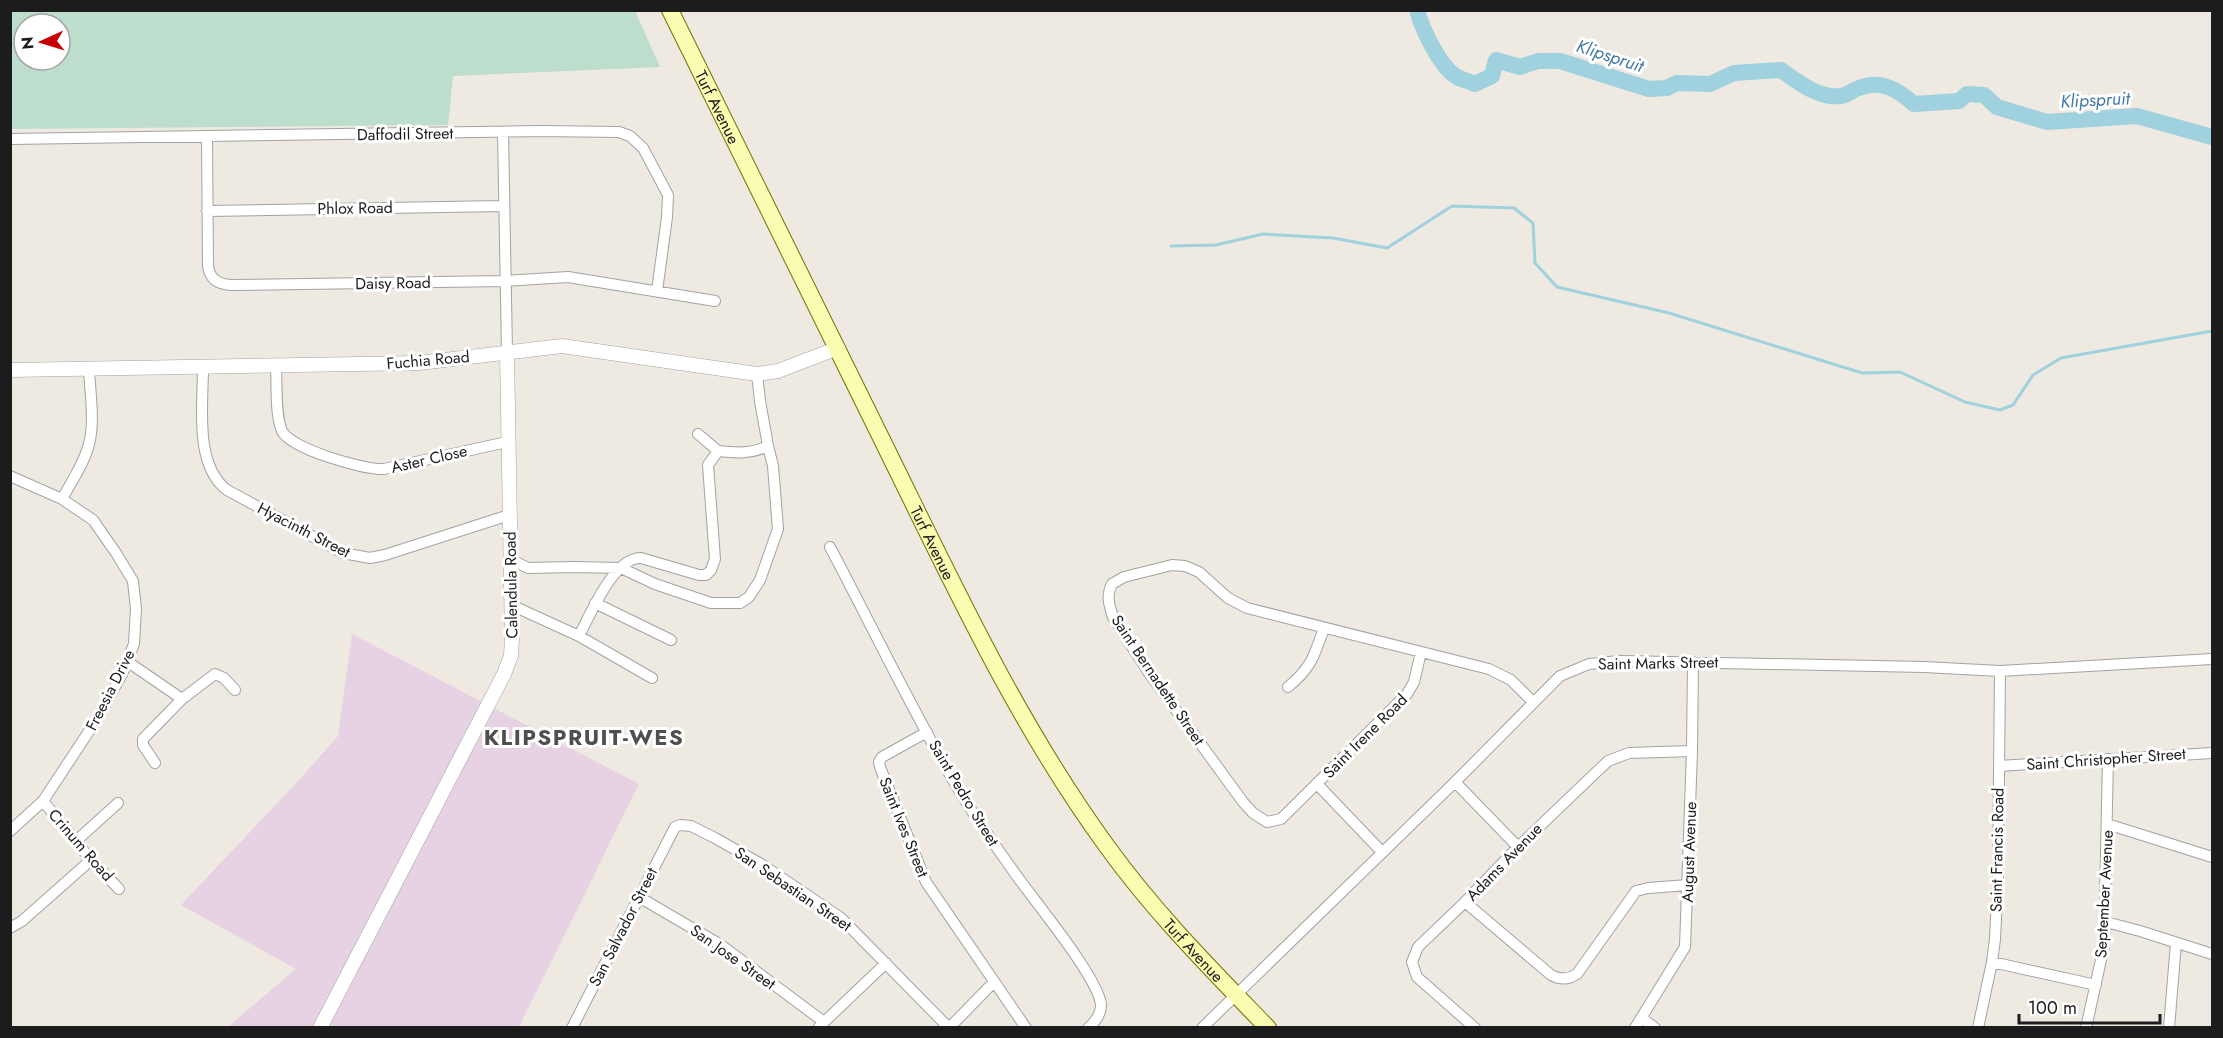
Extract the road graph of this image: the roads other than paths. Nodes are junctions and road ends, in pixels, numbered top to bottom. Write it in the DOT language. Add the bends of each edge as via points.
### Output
graph roads {
  1 [pos="670,10"];
  2 [pos="503,132"];
  3 [pos="207,137"];
  4 [pos="10,139"];
  5 [pos="503,206"];
  6 [pos="207,211"];
  7 [pos="505,281"];
  8 [pos="657,291"];
  9 [pos="715,301"];
  10 [pos="838,348"];
  11 [pos="507,352"];
  12 [pos="276,366"];
  13 [pos="203,367"];
  14 [pos="89,369"];
  15 [pos="10,370"];
  16 [pos="757,374"];
  17 [pos="698,434"];
  18 [pos="507,442"];
  19 [pos="768,446"];
  20 [pos="718,451"];
  21 [pos="10,476"];
  22 [pos="62,499"];
  23 [pos="509,515"];
  24 [pos="830,546"];
  25 [pos="510,559"];
  26 [pos="621,568"];
  27 [pos="595,603"];
  28 [pos="511,605"];
  29 [pos="1324,627"];
  30 [pos="579,636"];
  31 [pos="671,640"];
  32 [pos="1421,652"];
  33 [pos="2212,659"];
  34 [pos="128,662"];
  35 [pos="1693,662"];
  36 [pos="2000,671"];
  37 [pos="652,678"];
  38 [pos="1287,687"];
  39 [pos="235,690"];
  40 [pos="182,699"];
  41 [pos="1533,702"];
  42 [pos="927,732"];
  43 [pos="1692,751"];
  44 [pos="2212,753"];
  45 [pos="2108,759"];
  46 [pos="155,763"];
  47 [pos="1999,766"];
  48 [pos="1455,782"];
  49 [pos="1317,784"];
  50 [pos="43,801"];
  51 [pos="118,803"];
  52 [pos="2108,824"];
  53 [pos="675,827"];
  54 [pos="10,831"];
  55 [pos="76,841"];
  56 [pos="1518,847"];
  57 [pos="1382,852"];
  58 [pos="2212,857"];
  59 [pos="91,860"];
  60 [pos="1688,885"];
  61 [pos="119,889"];
  62 [pos="639,897"];
  63 [pos="1465,902"];
  64 [pos="2106,922"];
  65 [pos="10,928"];
  66 [pos="2176,943"];
  67 [pos="2212,954"];
  68 [pos="1992,962"];
  69 [pos="886,963"];
  70 [pos="994,982"];
  71 [pos="2096,985"];
  72 [pos="1236,994"];
  73 [pos="1639,1023"];
  74 [pos="821,1025"];
  75 [pos="320,1028"];
  76 [pos="572,1028"];
  77 [pos="949,1028"];
  78 [pos="1026,1028"];
  79 [pos="1088,1028"];
  80 [pos="1202,1028"];
  81 [pos="1268,1028"];
  82 [pos="1475,1028"];
  83 [pos="1656,1028"];
  84 [pos="1978,1028"];
  85 [pos="2086,1028"];
  86 [pos="2169,1028"];
  1 -- 10 [label="main road, Turf Avenue"];
  2 -- 3 [label="street, Daffodil Street"];
  2 -- 5 [label="street, Calendula Road"];
  2 -- 8 [label="street, Daffodil Street" via="613,131 639,143 668,195"];
  3 -- 4 [label="street, Daffodil Street"];
  3 -- 6 [label="street, Daisy Road"];
  5 -- 6 [label="street, Phlox Road"];
  5 -- 7 [label="street, Calendula Road"];
  6 -- 7 [label="street, Daisy Road" via="209,270 216,281 226,285"];
  7 -- 8 [label="street, Daisy Road" via="568,277"];
  7 -- 11 [label="street, Calendula Road"];
  8 -- 9 [label="street, Daisy Road"];
  10 -- 16 [label="street, Fuchia Road" via="778,371"];
  10 -- 72 [label="main road, Turf Avenue" via="993,662 1055,771 1134,882"];
  11 -- 12 [label="street, Fuchia Road" via="419,363"];
  11 -- 16 [label="street, Fuchia Road" via="572,347"];
  11 -- 18 [label="street, Calendula Road"];
  12 -- 13 [label="street, Fuchia Road"];
  12 -- 18 [label="street, Aster Close" via="279,420 284,434 302,447 367,469 384,470"];
  13 -- 14 [label="street, Fuchia Road"];
  13 -- 23 [label="street, Hyacinth Street" via="204,444 215,478 227,490 343,553 370,558 385,555"];
  14 -- 15 [label="street, Fuchia Road"];
  14 -- 22 [label="street" via="89,444"];
  16 -- 19 [label="street"];
  17 -- 20 [label="street"];
  18 -- 23 [label="street, Calendula Road"];
  19 -- 20 [label="street" via="753,452"];
  19 -- 26 [label="street" via="778,529 760,580 749,597 740,603 711,603"];
  20 -- 26 [label="street" via="708,465 715,559 708,574 699,575 639,558"];
  21 -- 22 [label="street, Freesia Drive"];
  22 -- 34 [label="street, Freesia Drive" via="93,520 133,581 136,628"];
  23 -- 25 [label="street, Calendula Road"];
  24 -- 42 [label="street, Saint Pedro Street"];
  25 -- 26 [label="street" via="528,568"];
  25 -- 28 [label="street, Calendula Road"];
  26 -- 27 [label="street"];
  27 -- 30 [label="street"];
  27 -- 31 [label="street"];
  28 -- 30 [label="street"];
  28 -- 75 [label="street, Calendula Road" via="512,649 504,674"];
  29 -- 32 [label="street, Saint Bernadette Street"];
  29 -- 38 [label="street" via="1311,663"];
  29 -- 49 [label="street, Saint Bernadette Street" via="1247,608 1185,566 1172,565 1124,577 1112,584 1108,594 1109,607 1120,630 1253,813 1267,822 1281,819"];
  30 -- 37 [label="street"];
  32 -- 41 [label="street, Saint Bernadette Street" via="1501,674"];
  32 -- 49 [label="street, Saint Irene Road" via="1407,694"];
  33 -- 36 [label="street, Saint Marks Street"];
  34 -- 40 [label="street"];
  34 -- 50 [label="street, Freesia Drive" via="97,719"];
  35 -- 36 [label="street, Saint Marks Street"];
  35 -- 41 [label="street, Saint Marks Street" via="1589,664 1560,676"];
  35 -- 43 [label="street, August Avenue"];
  36 -- 47 [label="street, Saint Francis Road"];
  39 -- 40 [label="street" via="215,674"];
  40 -- 46 [label="street" via="143,739"];
  41 -- 48 [label="street, Saint Marks Street"];
  42 -- 70 [label="street, Saint Ives Street" via="882,757 880,767 926,882"];
  42 -- 79 [label="street, Saint Pedro Street" via="966,802 1093,984 1101,1009"];
  43 -- 56 [label="street, Adams Avenue" via="1615,757"];
  43 -- 60 [label="street, August Avenue"];
  44 -- 45 [label="street, Saint Christopher Street"];
  45 -- 47 [label="street, Saint Christopher Street"];
  45 -- 52 [label="street, September Avenue"];
  47 -- 68 [label="street, Saint Francis Road"];
  48 -- 56 [label="street"];
  48 -- 57 [label="street, Saint Marks Street"];
  49 -- 57 [label="street"];
  50 -- 54 [label="street, Freesia Drive"];
  50 -- 55 [label="street, Crinum Road"];
  51 -- 55 [label="street"];
  52 -- 58 [label="street"];
  52 -- 64 [label="street, September Avenue"];
  53 -- 62 [label="street, San Salvador Street"];
  53 -- 69 [label="street, San Sebastian Street" via="697,828 761,864 847,922"];
  55 -- 59 [label="street, Crinum Road"];
  56 -- 63 [label="street, Adams Avenue"];
  57 -- 72 [label="street, Saint Marks Street"];
  59 -- 61 [label="street, Crinum Road"];
  59 -- 65 [label="street"];
  60 -- 63 [label="street" via="1636,891 1577,974 1564,980 1551,975"];
  60 -- 73 [label="street, August Avenue" via="1685,947"];
  62 -- 74 [label="street, San Jose Street" via="721,945"];
  62 -- 76 [label="street, San Salvador Street"];
  63 -- 82 [label="street, Adams Avenue" via="1418,947 1412,962 1417,977"];
  64 -- 66 [label="street"];
  64 -- 71 [label="street, September Avenue"];
  66 -- 67 [label="street"];
  66 -- 86 [label="street"];
  68 -- 71 [label="street"];
  68 -- 84 [label="street, Saint Francis Road"];
  69 -- 74 [label="street"];
  69 -- 77 [label="street, San Sebastian Street"];
  70 -- 77 [label="street"];
  70 -- 78 [label="street, Saint Ives Street"];
  71 -- 85 [label="street, September Avenue"];
  72 -- 80 [label="street, Saint Marks Street"];
  72 -- 81 [label="main road, Turf Avenue"];
  73 -- 83 [label="street"];
}
